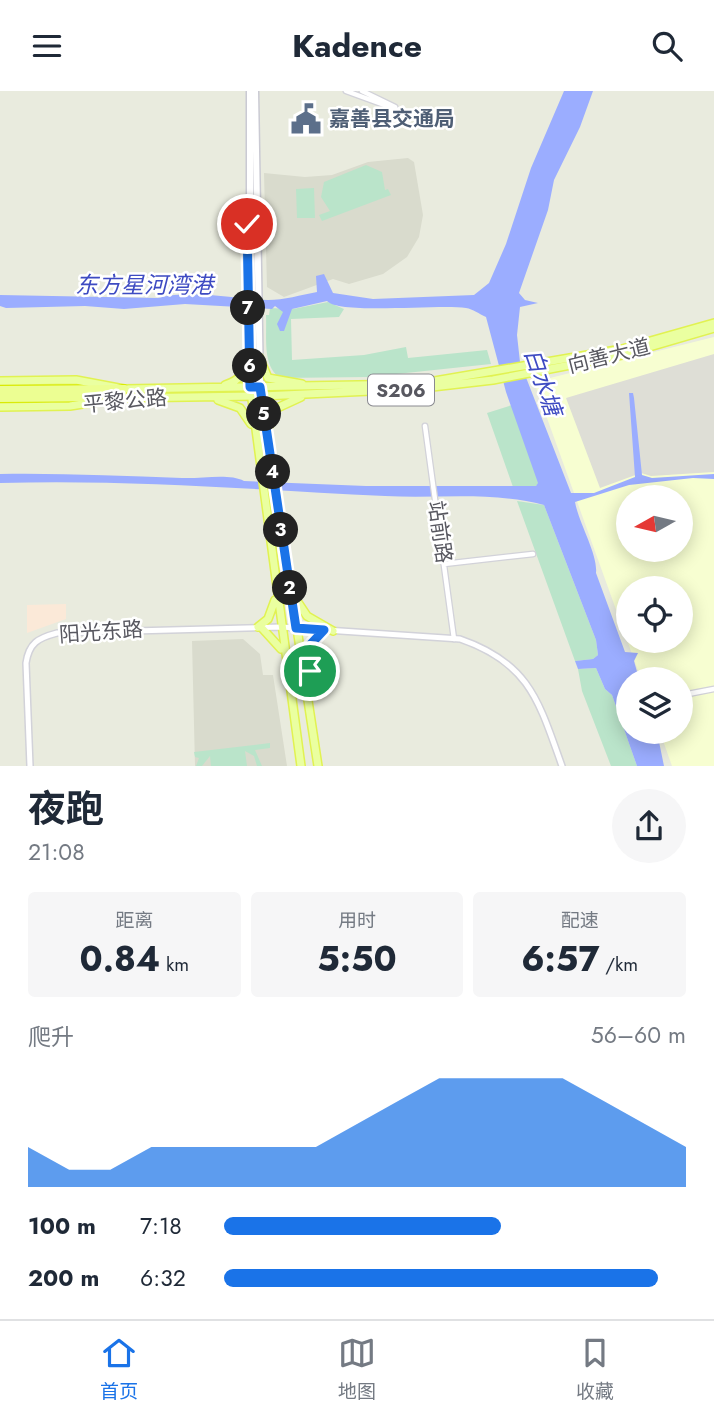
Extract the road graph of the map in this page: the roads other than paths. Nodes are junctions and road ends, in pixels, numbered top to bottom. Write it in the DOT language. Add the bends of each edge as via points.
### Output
graph roads {
  1 [pos="250,91"];
  2 [pos="255,91"];
  3 [pos="346,91"];
  4 [pos="362,91"];
  5 [pos="395,108"];
  6 [pos="421,118"];
  7 [pos="714,325"];
  8 [pos="249,356"];
  9 [pos="259,357"];
  10 [pos="0,381"];
  11 [pos="260,387"];
  12 [pos="216,388"];
  13 [pos="0,390"];
  14 [pos="309,390"];
  15 [pos="251,392"];
  16 [pos="124,393"];
  17 [pos="32,394"];
  18 [pos="262,396"];
  19 [pos="193,397"];
  20 [pos="0,398"];
  21 [pos="0,407"];
  22 [pos="425,426"];
  23 [pos="268,437"];
  24 [pos="256,439"];
  25 [pos="533,554"];
  26 [pos="444,564"];
  27 [pos="272,568"];
  28 [pos="290,591"];
  29 [pos="259,627"];
  30 [pos="281,627"];
  31 [pos="296,628"];
  32 [pos="329,630"];
  33 [pos="454,639"];
  34 [pos="285,658"];
  35 [pos="714,689"];
  36 [pos="306,692"];
  37 [pos="693,693"];
  38 [pos="30,766"];
  39 [pos="301,766"];
  40 [pos="318,766"];
  41 [pos="562,766"];
  1 -- 8 [label="main road"];
  2 -- 9 [label="main road"];
  3 -- 5 [label="street"];
  4 -- 5 [label="street"];
  5 -- 6 [label="street"];
  7 -- 14 [label="main road, 向善大道 / S206" via="622,355 537,370"];
  8 -- 12 [label="main road" via="240,378"];
  8 -- 15 [label="main road"];
  9 -- 11 [label="main road"];
  9 -- 14 [label="main road" via="268,378"];
  10 -- 16 [label="main road, 平黎公路" via="76,380"];
  11 -- 14 [label="main road, 向善大道 / S206"];
  11 -- 15 [label="main road, 向善大道 / S206"];
  11 -- 18 [label="main road"];
  12 -- 15 [label="main road, 平黎公路 / S206"];
  12 -- 16 [label="main road, 平黎公路 / S206"];
  13 -- 17 [label="highway, S206"];
  14 -- 18 [label="main road, 向善大道 / S206"];
  14 -- 23 [label="main road" via="275,409"];
  15 -- 18 [label="main road, 向善大道 / S206"];
  15 -- 19 [label="main road, 平黎公路 / S206"];
  15 -- 24 [label="main road"];
  16 -- 17 [label="highway, S206"];
  16 -- 19 [label="main road, 平黎公路 / S206"];
  16 -- 21 [label="main road, 平黎公路" via="70,406"];
  17 -- 20 [label="highway, S206"];
  18 -- 23 [label="main road"];
  19 -- 24 [label="main road" via="240,408"];
  22 -- 26 [label="street, 站前路"];
  23 -- 28 [label="main road"];
  24 -- 27 [label="main road"];
  25 -- 26 [label="street"];
  26 -- 33 [label="street, 站前路"];
  27 -- 29 [label="main road" via="274,608"];
  27 -- 30 [label="main road"];
  28 -- 31 [label="main road"];
  28 -- 32 [label="main road" via="307,616"];
  29 -- 30 [label="street, 阳光东路"];
  29 -- 34 [label="main road" via="278,643"];
  29 -- 38 [label="street, 阳光东路" via="57,633 34,642 26,663"];
  30 -- 31 [label="street, 阳光东路"];
  30 -- 34 [label="main road"];
  31 -- 32 [label="street, 阳光东路"];
  31 -- 36 [label="main road"];
  32 -- 33 [label="street, 阳光东路"];
  32 -- 36 [label="main road" via="309,646"];
  33 -- 41 [label="street, 阳光东路" via="487,648 523,678 537,696"];
  34 -- 39 [label="main road"];
  35 -- 37 [label="street"];
  36 -- 40 [label="main road"];
}
